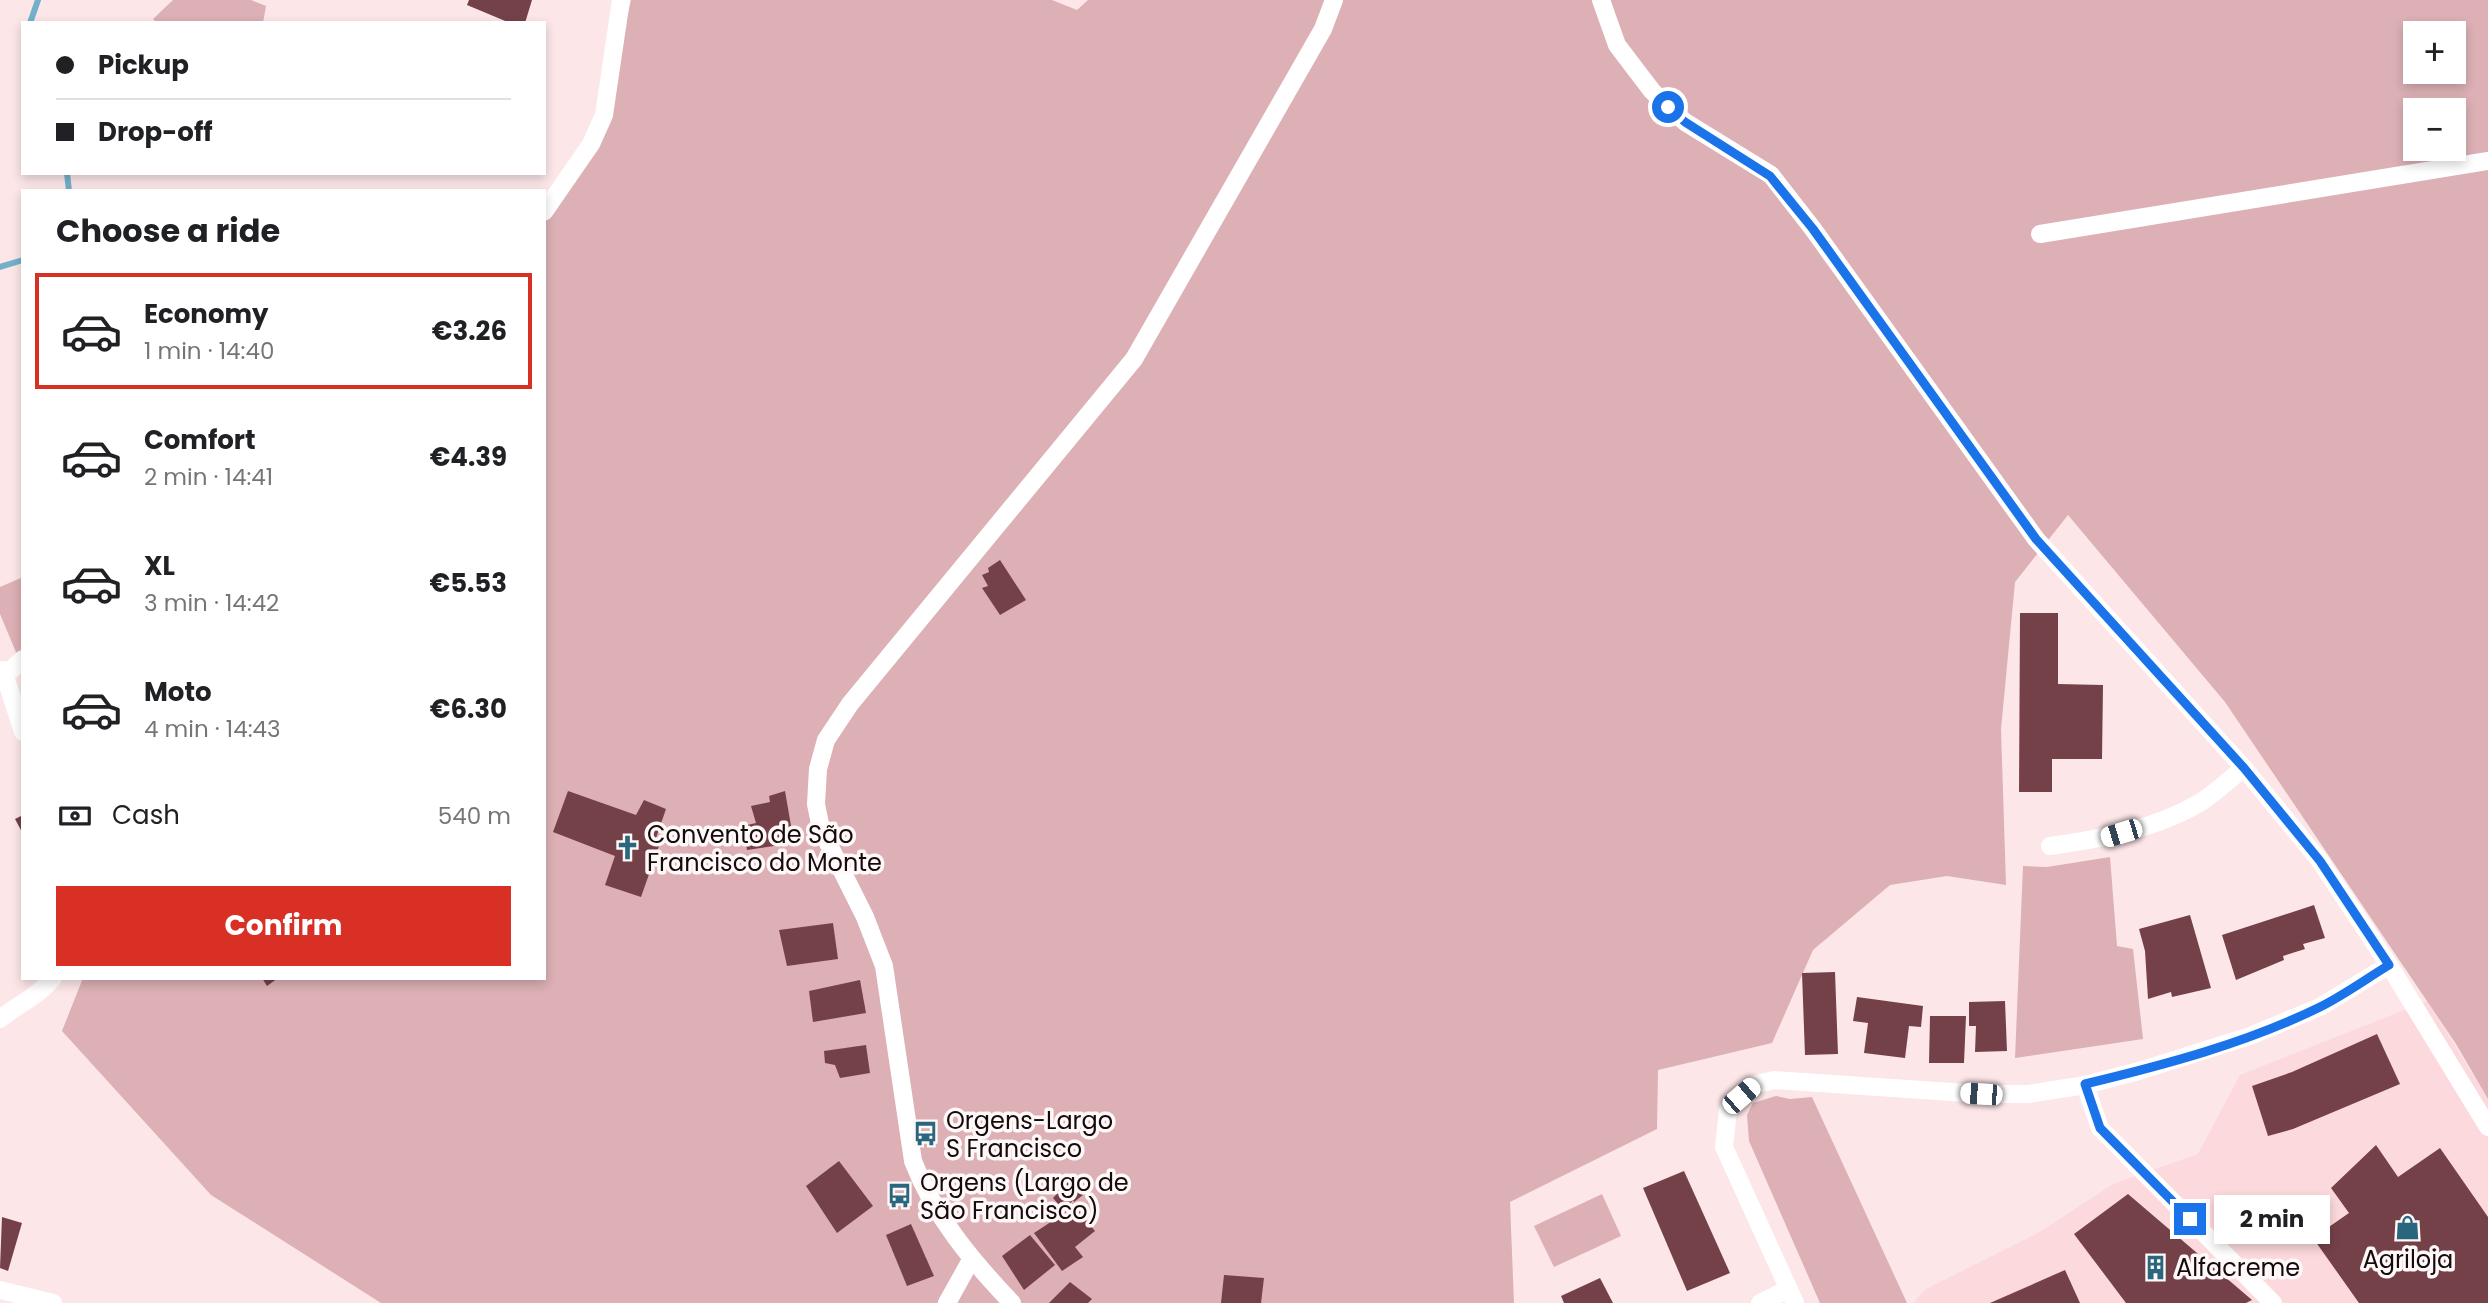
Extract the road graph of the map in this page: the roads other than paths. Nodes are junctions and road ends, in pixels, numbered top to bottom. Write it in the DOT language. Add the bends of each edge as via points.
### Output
graph roads {
  1 [pos="621,0"];
  2 [pos="1334,0"];
  3 [pos="1601,0"];
  4 [pos="2488,161"];
  5 [pos="546,209"];
  6 [pos="2040,234"];
  7 [pos="21,661"];
  8 [pos="2,671"];
  9 [pos="21,726"];
  10 [pos="2244,768"];
  11 [pos="2050,846"];
  12 [pos="2389,965"];
  13 [pos="51,980"];
  14 [pos="0,1019"];
  15 [pos="2085,1084"];
  16 [pos="2488,1126"];
  17 [pos="971,1260"];
  18 [pos="0,1290"];
  19 [pos="1792,1296"];
  20 [pos="53,1303"];
  21 [pos="947,1303"];
  22 [pos="1012,1303"];
  23 [pos="1760,1303"];
  24 [pos="2273,1303"];
  1 -- 5 [label="street" via="604,115 591,144"];
  2 -- 17 [label="street" via="1316,41 1134,359 849,704 826,740 816,804 821,829 884,966 913,1161 921,1183"];
  3 -- 10 [label="street" via="1616,45 1652,91 1685,122 1770,176 2036,539"];
  4 -- 6 [label="street"];
  7 -- 8 [label="street"];
  8 -- 9 [label="street"];
  10 -- 11 [label="street" via="2201,802 2160,821 2102,839"];
  10 -- 12 [label="street" via="2320,861"];
  12 -- 15 [label="street" via="2320,1007 2250,1036"];
  12 -- 16 [label="street"];
  13 -- 14 [label="street" via="41,993"];
  15 -- 19 [label="street" via="2028,1094 1774,1080 1754,1085 1728,1110 1724,1147"];
  15 -- 24 [label="street" via="2100,1128"];
  17 -- 21 [label="street"];
  17 -- 22 [label="street"];
  18 -- 20 [label="street"];
  19 -- 23 [label="street"];
}
